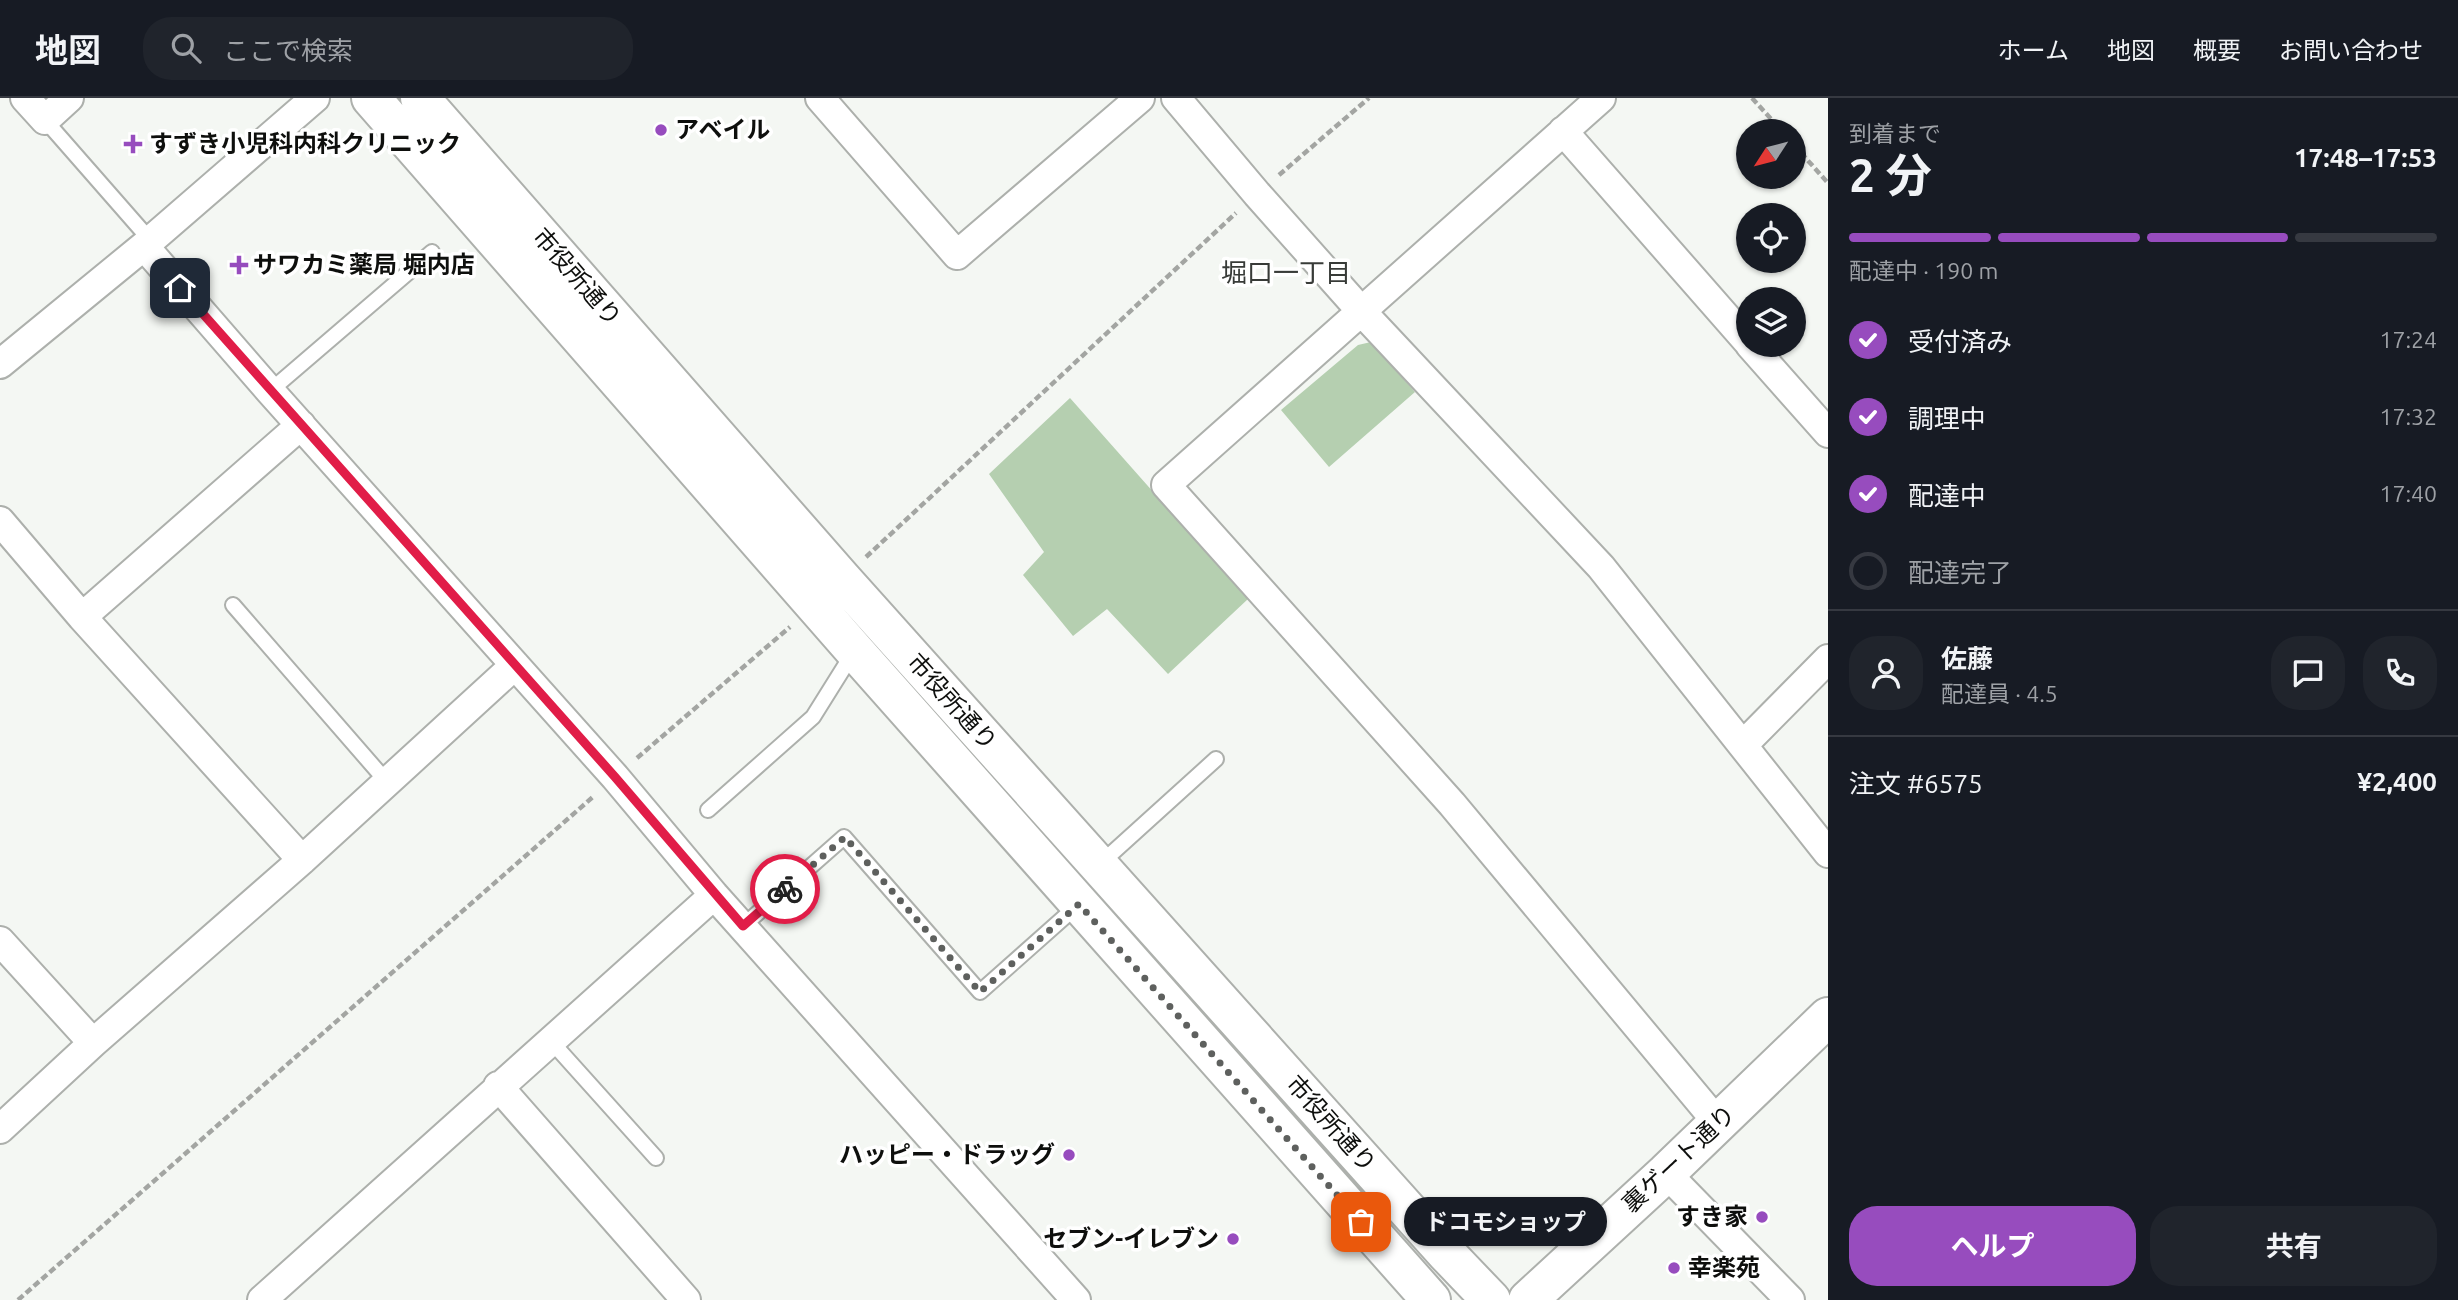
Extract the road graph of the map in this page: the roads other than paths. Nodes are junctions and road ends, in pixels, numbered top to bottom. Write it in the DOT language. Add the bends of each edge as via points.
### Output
graph roads {
  1 [pos="25,98"];
  2 [pos="69,98"];
  3 [pos="315,98"];
  4 [pos="371,98"];
  5 [pos="420,98"];
  6 [pos="820,98"];
  7 [pos="1140,98"];
  8 [pos="1176,98"];
  9 [pos="1601,98"];
  10 [pos="45,120"];
  11 [pos="1563,131"];
  12 [pos="147,244"];
  13 [pos="432,252"];
  14 [pos="1362,312"];
  15 [pos="1736,329"];
  16 [pos="1761,357"];
  17 [pos="0,364"];
  18 [pos="270,391"];
  19 [pos="301,425"];
  20 [pos="1828,433"];
  21 [pos="0,521"];
  22 [pos="233,605"];
  23 [pos="82,617"];
  24 [pos="854,650"];
  25 [pos="1828,659"];
  26 [pos="515,665"];
  27 [pos="1743,745"];
  28 [pos="1216,759"];
  29 [pos="387,782"];
  30 [pos="708,810"];
  31 [pos="1828,853"];
  32 [pos="302,860"];
  33 [pos="1099,865"];
  34 [pos="714,895"];
  35 [pos="1079,904"];
  36 [pos="743,926"];
  37 [pos="0,941"];
  38 [pos="1828,1017"];
  39 [pos="550,1040"];
  40 [pos="93,1043"];
  41 [pos="498,1086"];
  42 [pos="1718,1123"];
  43 [pos="0,1129"];
  44 [pos="656,1158"];
  45 [pos="1666,1173"];
  46 [pos="278,1295"];
  47 [pos="686,1300"];
  48 [pos="1076,1300"];
  49 [pos="1431,1300"];
  50 [pos="1491,1300"];
  51 [pos="1528,1300"];
  52 [pos="1790,1300"];
  1 -- 10 [label="street"];
  2 -- 10 [label="street"];
  3 -- 12 [label="street"];
  4 -- 24 [label="street, 市役所通り"];
  5 -- 33 [label="street, 市役所通り"];
  6 -- 7 [label="street" via="957,255"];
  8 -- 14 [label="street"];
  9 -- 11 [label="street"];
  10 -- 12 [label="lane"];
  11 -- 14 [label="street"];
  11 -- 15 [label="street"];
  12 -- 17 [label="street"];
  12 -- 18 [label="street"];
  13 -- 18 [label="lane"];
  14 -- 27 [label="street" via="1601,566"];
  14 -- 42 [label="street" via="1166,485 1452,804"];
  16 -- 20 [label="street"];
  18 -- 19 [label="street"];
  19 -- 23 [label="street"];
  19 -- 26 [label="street"];
  21 -- 23 [label="street"];
  22 -- 29 [label="lane"];
  23 -- 32 [label="street"];
  24 -- 30 [label="lane" via="813,717"];
  24 -- 35 [label="street, 市役所通り"];
  25 -- 27 [label="street"];
  26 -- 29 [label="street"];
  26 -- 34 [label="street"];
  27 -- 31 [label="street"];
  28 -- 33 [label="lane"];
  29 -- 32 [label="street"];
  32 -- 40 [label="street"];
  33 -- 50 [label="street, 市役所通り"];
  34 -- 36 [label="street"];
  34 -- 39 [label="street"];
  35 -- 36 [label="lane" via="980,992 845,837"];
  35 -- 49 [label="street, 市役所通り"];
  36 -- 48 [label="street"];
  37 -- 40 [label="street"];
  38 -- 42 [label="street, 裏ゲート通り"];
  39 -- 41 [label="street"];
  39 -- 44 [label="lane"];
  40 -- 43 [label="street"];
  41 -- 46 [label="street"];
  41 -- 47 [label="street"];
  42 -- 45 [label="street, 裏ゲート通り"];
  45 -- 51 [label="street, 裏ゲート通り"];
  45 -- 52 [label="street"];
}
